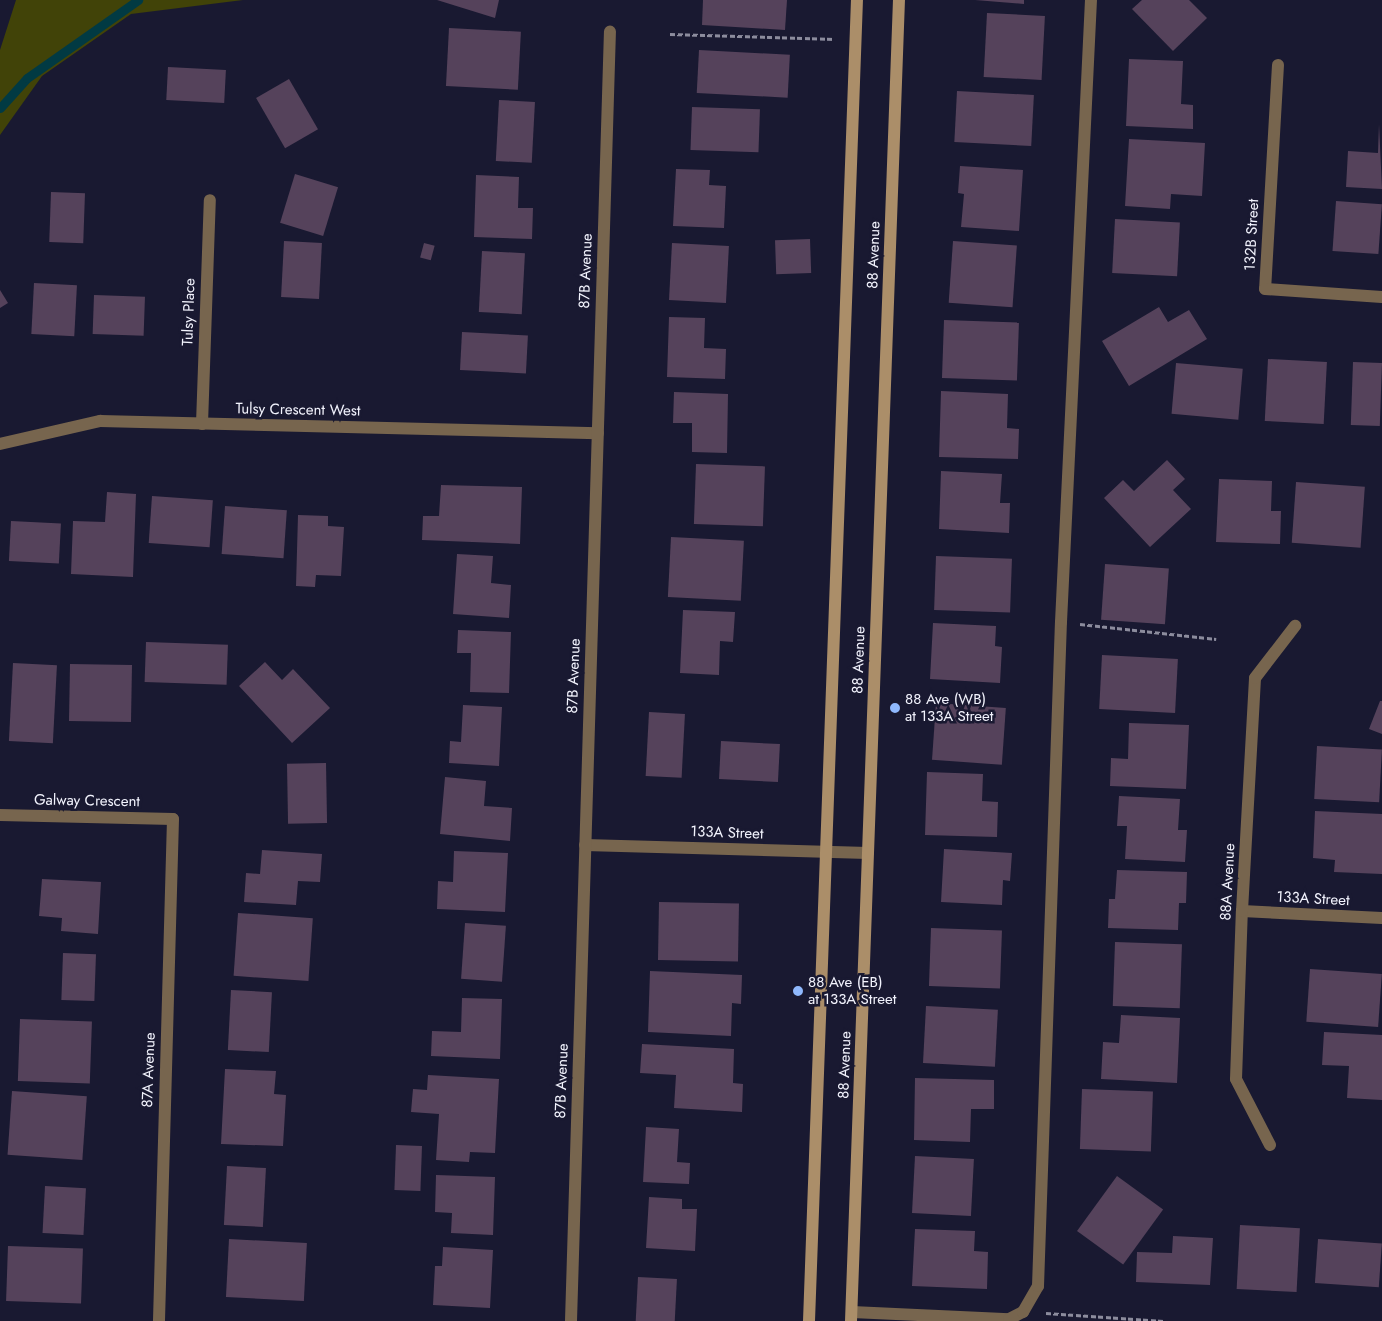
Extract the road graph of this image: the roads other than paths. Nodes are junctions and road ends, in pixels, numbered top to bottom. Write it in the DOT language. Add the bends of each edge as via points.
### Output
graph roads {
  1 [pos="857,0"];
  2 [pos="899,0"];
  3 [pos="1090,0"];
  4 [pos="610,32"];
  5 [pos="1278,65"];
  6 [pos="210,200"];
  7 [pos="1382,296"];
  8 [pos="202,424"];
  9 [pos="598,433"];
  10 [pos="0,444"];
  11 [pos="1295,626"];
  12 [pos="0,815"];
  13 [pos="172,819"];
  14 [pos="585,845"];
  15 [pos="825,852"];
  16 [pos="868,853"];
  17 [pos="1242,911"];
  18 [pos="1382,918"];
  19 [pos="1270,1145"];
  20 [pos="852,1317"];
  21 [pos="159,1321"];
  22 [pos="571,1321"];
  23 [pos="809,1321"];
  1 -- 15 [label="main road, 88 Avenue"];
  2 -- 16 [label="main road, 88 Avenue"];
  3 -- 20 [label="street" via="1063,574 1038,1286 1023,1312 1009,1319"];
  4 -- 9 [label="street, 87B Avenue"];
  5 -- 7 [label="street, 132B Street" via="1265,289"];
  6 -- 8 [label="street, Tulsy Place"];
  8 -- 9 [label="street, Tulsy Crescent West"];
  8 -- 10 [label="street, Tulsy Crescent West" via="100,421"];
  9 -- 14 [label="street, 87B Avenue"];
  11 -- 17 [label="street, 88A Avenue" via="1255,678"];
  12 -- 13 [label="street, Galway Crescent"];
  13 -- 21 [label="street, 87A Avenue"];
  14 -- 15 [label="street, 133A Street"];
  14 -- 22 [label="street, 87B Avenue"];
  15 -- 16 [label="street, 133A Street"];
  15 -- 23 [label="main road, 88 Avenue"];
  16 -- 20 [label="main road, 88 Avenue"];
  17 -- 18 [label="street, 133A Street"];
  17 -- 19 [label="street, 88A Avenue" via="1236,1079"];
}
